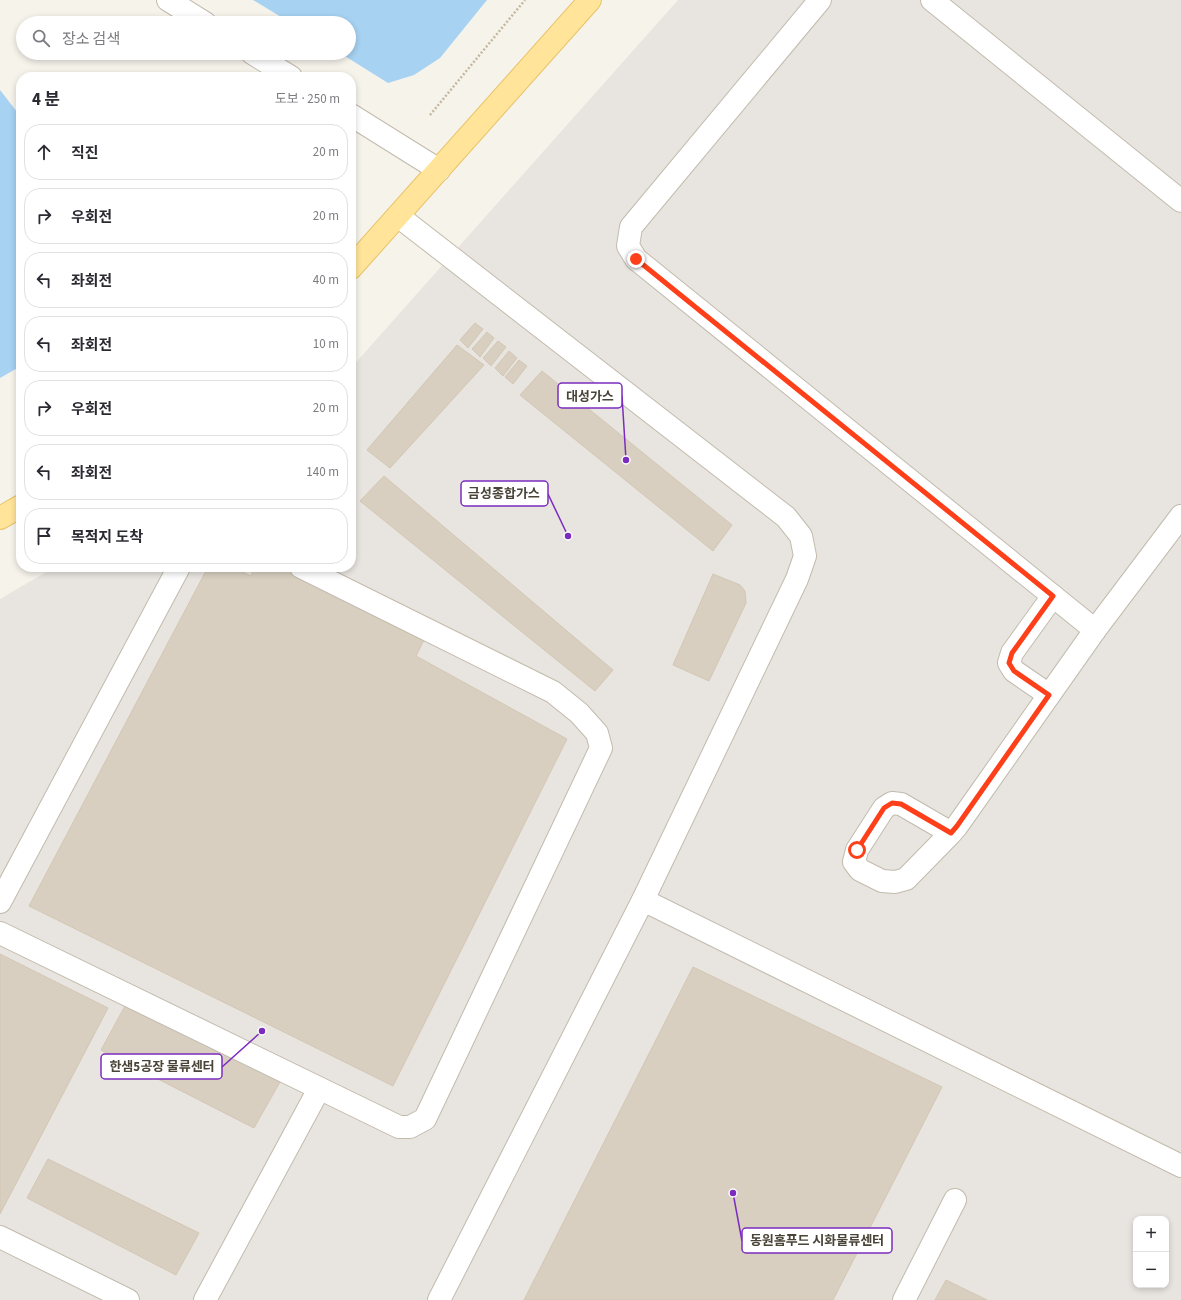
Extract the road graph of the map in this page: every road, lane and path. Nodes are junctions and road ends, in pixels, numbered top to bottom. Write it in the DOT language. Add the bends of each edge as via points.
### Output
graph roads {
  1 [pos="168,0"];
  2 [pos="525,0"];
  3 [pos="590,0"];
  4 [pos="820,0"];
  5 [pos="932,0"];
  6 [pos="193,16"];
  7 [pos="263,60"];
  8 [pos="283,72"];
  9 [pos="430,115"];
  10 [pos="356,118"];
  11 [pos="439,170"];
  12 [pos="1181,201"];
  13 [pos="398,216"];
  14 [pos="356,262"];
  15 [pos="16,509"];
  16 [pos="1181,516"];
  17 [pos="0,518"];
  18 [pos="176,572"];
  19 [pos="311,572"];
  20 [pos="1053,596"];
  21 [pos="1095,630"];
  22 [pos="1049,695"];
  23 [pos="951,833"];
  24 [pos="643,900"];
  25 [pos="0,902"];
  26 [pos="0,933"];
  27 [pos="319,1089"];
  28 [pos="1181,1166"];
  29 [pos="955,1200"];
  30 [pos="0,1237"];
  31 [pos="128,1300"];
  32 [pos="205,1300"];
  33 [pos="439,1300"];
  34 [pos="904,1300"];
  1 -- 6 [label="street"];
  2 -- 9 [label="path"];
  3 -- 11 [label="main road"];
  4 -- 20 [label="street" via="631,227 628,246 636,259"];
  5 -- 12 [label="street"];
  7 -- 8 [label="street"];
  10 -- 11 [label="street"];
  11 -- 13 [label="main road"];
  13 -- 14 [label="main road"];
  13 -- 24 [label="street" via="786,517 801,536 805,556 797,579"];
  15 -- 17 [label="main road"];
  16 -- 21 [label="street"];
  18 -- 25 [label="street"];
  19 -- 27 [label="street" via="553,692 579,713 597,733 601,748 425,1119 410,1127 398,1127"];
  20 -- 21 [label="street"];
  20 -- 22 [label="street" via="1012,653 1009,663 1014,671"];
  21 -- 22 [label="street"];
  22 -- 23 [label="street"];
  24 -- 28 [label="street"];
  24 -- 33 [label="street"];
  26 -- 27 [label="street"];
  27 -- 32 [label="street"];
  29 -- 34 [label="street"];
  30 -- 31 [label="street"];
}
